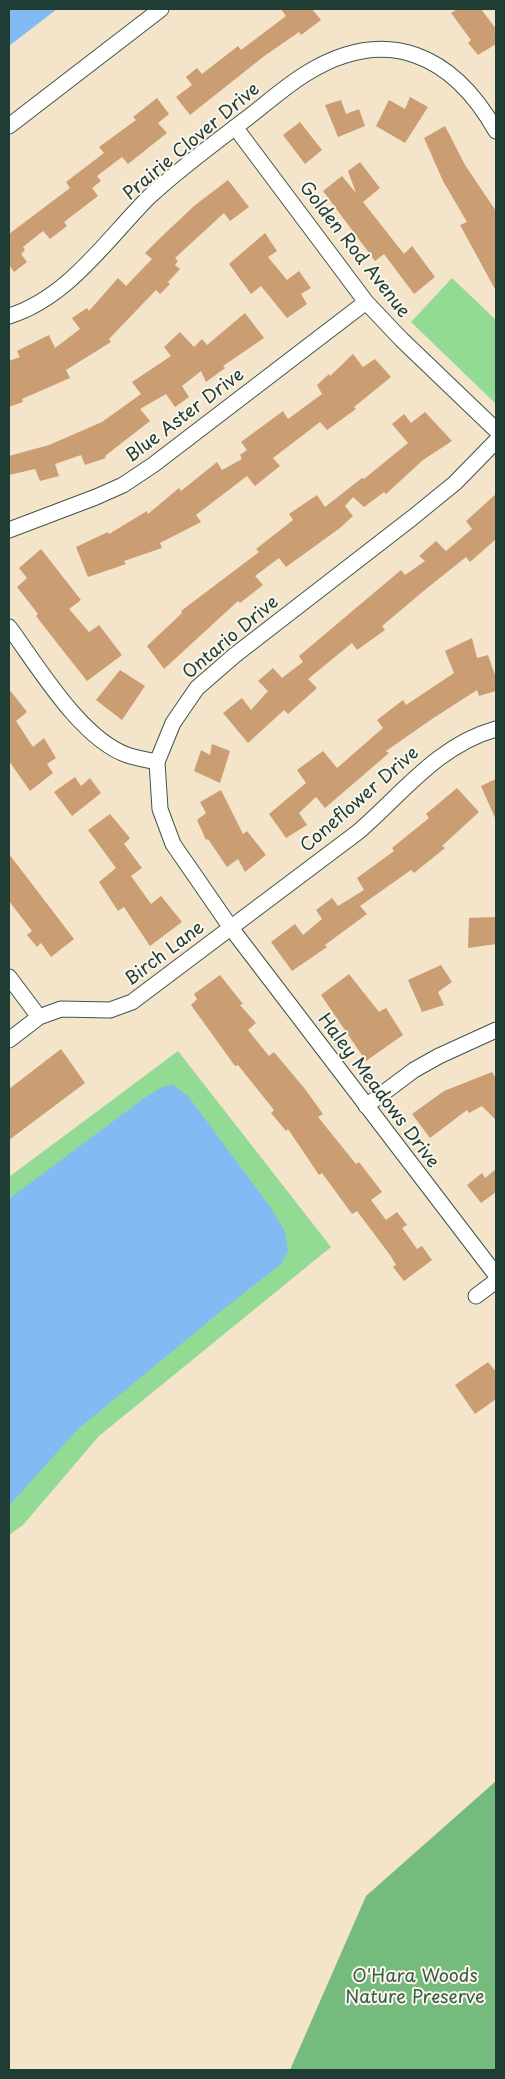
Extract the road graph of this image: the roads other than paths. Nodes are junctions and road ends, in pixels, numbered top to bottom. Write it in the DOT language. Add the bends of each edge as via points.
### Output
graph roads {
  1 [pos="161,9"];
  2 [pos="9,126"];
  3 [pos="235,127"];
  4 [pos="496,131"];
  5 [pos="366,302"];
  6 [pos="9,316"];
  7 [pos="496,430"];
  8 [pos="496,441"];
  9 [pos="9,530"];
  10 [pos="9,627"];
  11 [pos="496,729"];
  12 [pos="157,762"];
  13 [pos="231,928"];
  14 [pos="9,976"];
  15 [pos="39,1017"];
  16 [pos="496,1030"];
  17 [pos="9,1040"];
  18 [pos="366,1106"];
  19 [pos="496,1276"];
  20 [pos="496,1281"];
  21 [pos="476,1296"];
  1 -- 2 [label="street"];
  3 -- 4 [label="street, Prairie Clover Drive" via="307,73 340,57 365,50 393,49 431,61 453,76 483,108"];
  3 -- 5 [label="street, Golden Rod Avenue"];
  3 -- 6 [label="street, Prairie Clover Drive" via="150,196 69,281 42,300"];
  5 -- 7 [label="street, Golden Rod Avenue"];
  5 -- 9 [label="street, Blue Aster Drive" via="153,466 124,484"];
  8 -- 12 [label="street, Ontario Drive" via="455,483 197,688 174,723"];
  10 -- 12 [label="street" via="73,714 101,741 126,755"];
  11 -- 13 [label="street, Coneflower Drive" via="449,750 424,769 358,832"];
  12 -- 13 [label="street, Ontario Drive" via="160,809 173,844"];
  13 -- 15 [label="street, Birch Lane" via="132,1002 110,1010 61,1009"];
  13 -- 18 [label="street, Haley Meadows Drive"];
  14 -- 15 [label="street"];
  15 -- 17 [label="street, Birch Lane"];
  16 -- 18 [label="street" via="414,1070"];
  18 -- 19 [label="street, Haley Meadows Drive"];
  20 -- 21 [label="street"];
}
